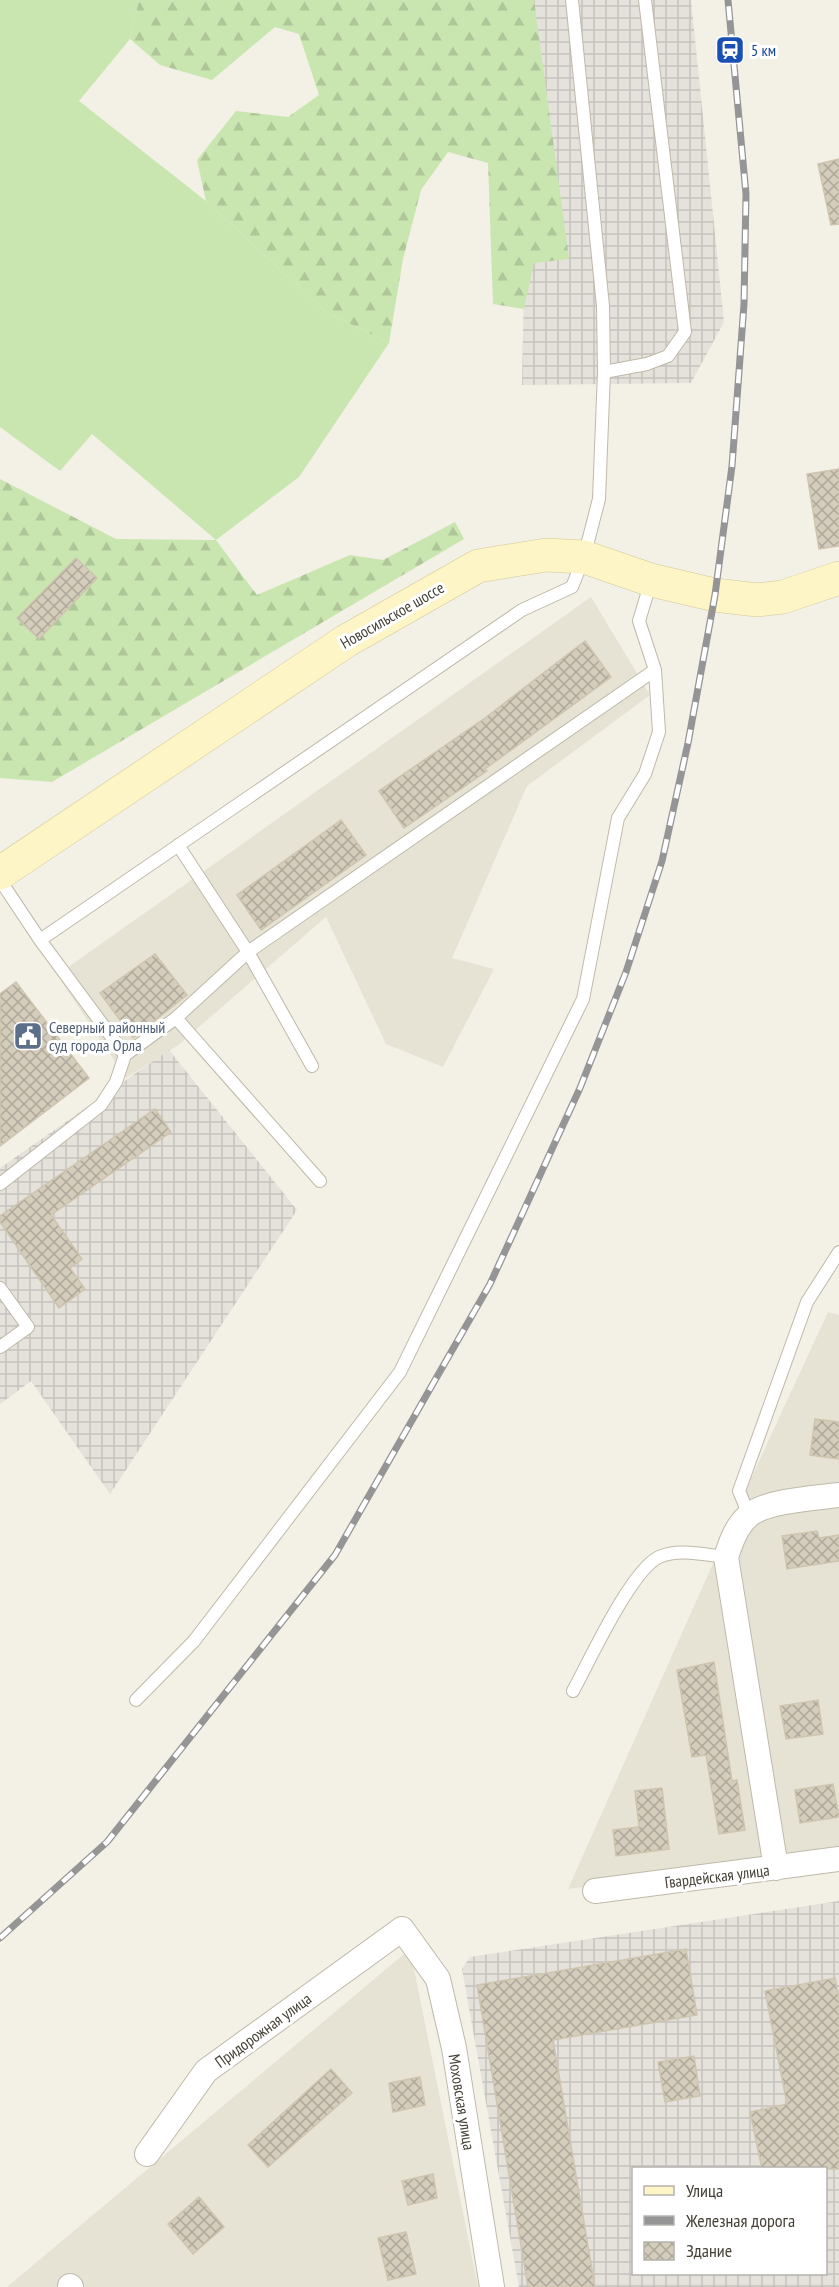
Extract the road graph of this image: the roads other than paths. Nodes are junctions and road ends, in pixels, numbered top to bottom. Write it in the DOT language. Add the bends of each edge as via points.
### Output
graph roads {
  1 [pos="572,0"];
  2 [pos="645,0"];
  3 [pos="604,372"];
  4 [pos="584,557"];
  5 [pos="839,578"];
  6 [pos="651,580"];
  7 [pos="655,670"];
  8 [pos="178,845"];
  9 [pos="0,873"];
  10 [pos="0,880"];
  11 [pos="40,940"];
  12 [pos="248,952"];
  13 [pos="176,1018"];
  14 [pos="125,1055"];
  15 [pos="312,1066"];
  16 [pos="320,1181"];
  17 [pos="0,1184"];
  18 [pos="839,1252"];
  19 [pos="0,1288"];
  20 [pos="0,1347"];
  21 [pos="839,1495"];
  22 [pos="749,1515"];
  23 [pos="726,1557"];
  24 [pos="573,1691"];
  25 [pos="136,1700"];
  26 [pos="839,1859"];
  27 [pos="776,1868"];
  28 [pos="595,1891"];
  29 [pos="402,1929"];
  30 [pos="147,2154"];
  31 [pos="492,2287"];
  1 -- 3 [label="lane" via="603,306"];
  2 -- 3 [label="lane" via="685,332 668,356"];
  3 -- 4 [label="lane" via="599,499"];
  4 -- 6 [label="street, Новосильское шоссе"];
  4 -- 8 [label="lane" via="572,587 522,610"];
  4 -- 9 [label="street, Новосильское шоссе" via="546,555 478,566 346,641"];
  5 -- 6 [label="street, Новосильское шоссе" via="783,597 757,600"];
  6 -- 7 [label="lane" via="639,621"];
  7 -- 12 [label="lane"];
  7 -- 25 [label="lane" via="659,732 645,774 618,818 583,999 400,1372 194,1641"];
  8 -- 11 [label="lane"];
  8 -- 12 [label="lane"];
  10 -- 11 [label="lane"];
  11 -- 14 [label="lane"];
  12 -- 13 [label="lane"];
  12 -- 15 [label="lane"];
  13 -- 14 [label="lane"];
  13 -- 16 [label="lane"];
  14 -- 17 [label="lane" via="116,1082 101,1105"];
  18 -- 22 [label="lane" via="807,1302 739,1491"];
  19 -- 20 [label="lane" via="28,1327"];
  21 -- 22 [label="street" via="780,1503"];
  22 -- 23 [label="street" via="732,1536"];
  23 -- 24 [label="lane" via="675,1552 656,1558 633,1582"];
  23 -- 27 [label="street"];
  26 -- 27 [label="street, Гвардейская улица"];
  27 -- 28 [label="street, Гвардейская улица"];
  29 -- 30 [label="street, Придорожная улица" via="206,2071"];
  29 -- 31 [label="street, Моховская улица" via="438,1979 454,2048"];
}
